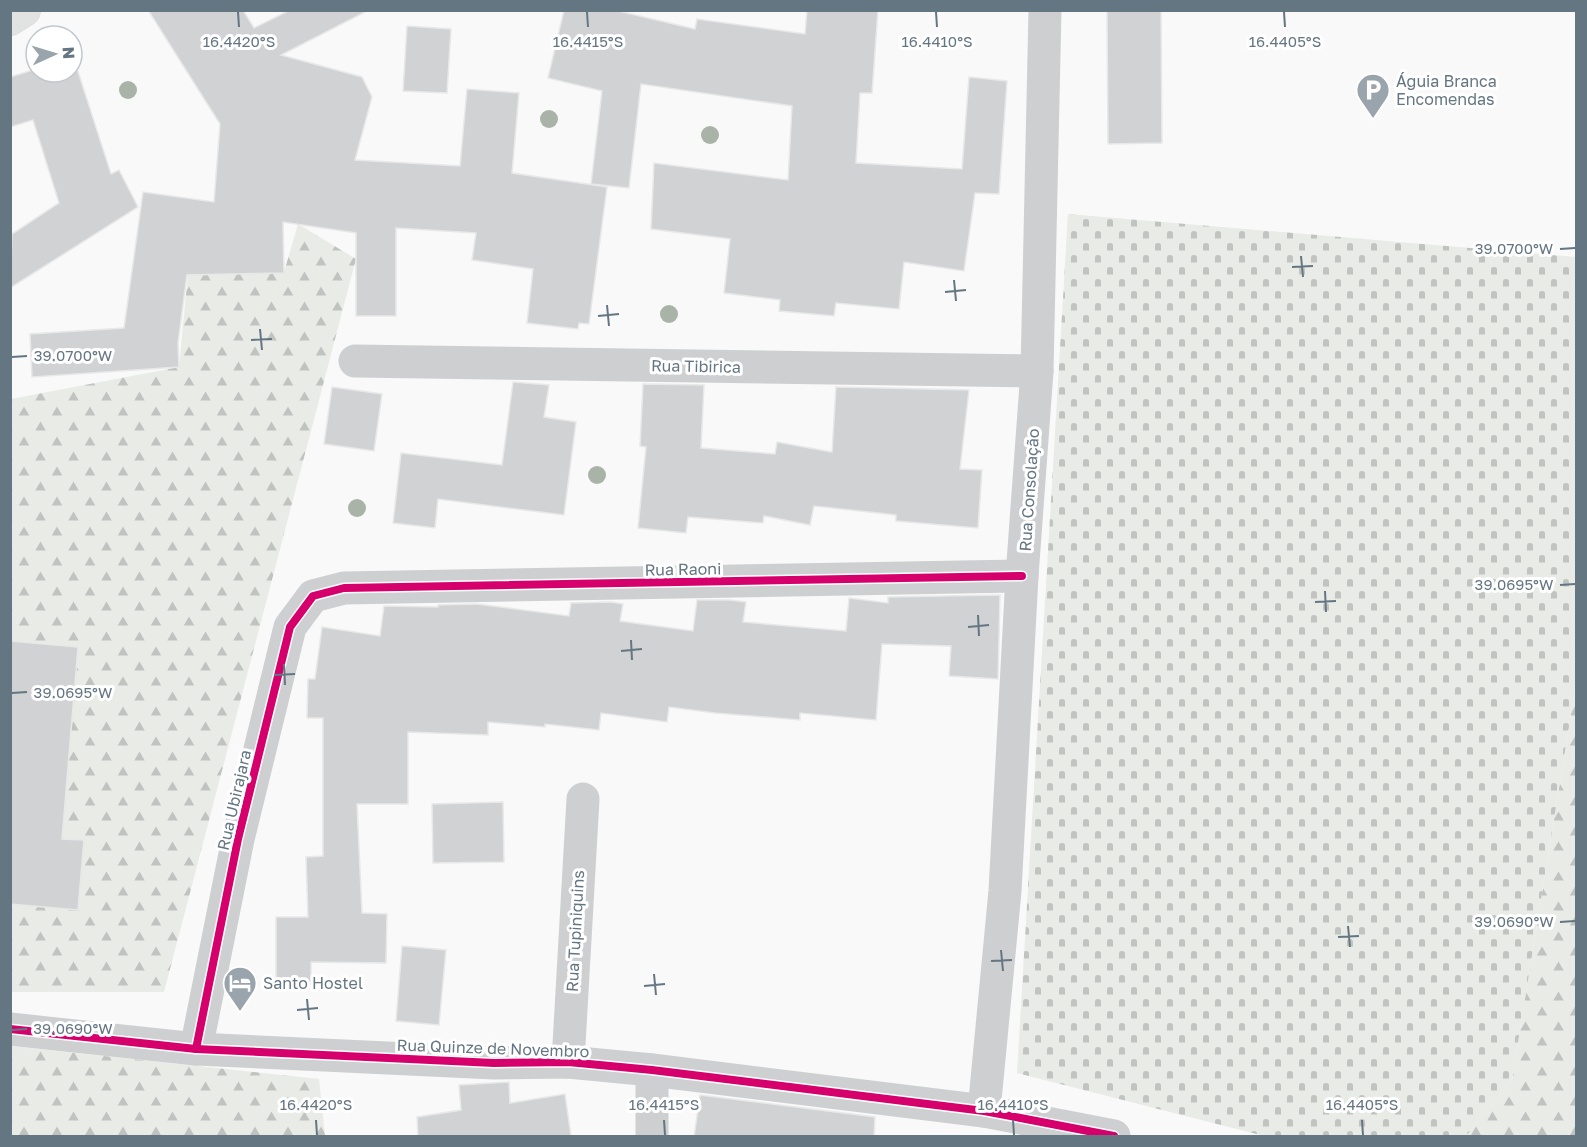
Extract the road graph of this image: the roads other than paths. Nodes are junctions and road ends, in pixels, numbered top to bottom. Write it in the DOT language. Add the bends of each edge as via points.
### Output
graph roads {
  1 [pos="24,10"];
  2 [pos="1045,10"];
  3 [pos="10,19"];
  4 [pos="355,361"];
  5 [pos="1037,371"];
  6 [pos="1022,576"];
  7 [pos="344,588"];
  8 [pos="583,799"];
  9 [pos="10,1029"];
  10 [pos="196,1049"];
  11 [pos="568,1062"];
  12 [pos="652,1070"];
  13 [pos="984,1111"];
  14 [pos="652,1137"];
  15 [pos="1114,1137"];
  1 -- 3 [label="main road"];
  2 -- 5 [label="street, Rua Consolação"];
  4 -- 5 [label="street, Rua Tibirica"];
  5 -- 6 [label="street, Rua Consolação"];
  6 -- 7 [label="street, Rua Raoni"];
  6 -- 13 [label="street, Rua Consolação" via="1005,891"];
  7 -- 10 [label="street, Rua Ubirajara" via="313,596 290,627 238,839"];
  8 -- 11 [label="street, Rua Tupiniquins"];
  9 -- 10 [label="street, Rua Quinze de Novembro"];
  10 -- 11 [label="street, Rua Quinze de Novembro" via="494,1063"];
  11 -- 12 [label="street, Rua Quinze de Novembro"];
  12 -- 13 [label="street, Rua Quinze de Novembro"];
  12 -- 14 [label="street"];
  13 -- 15 [label="street, Rua Quinze de Novembro"];
}
